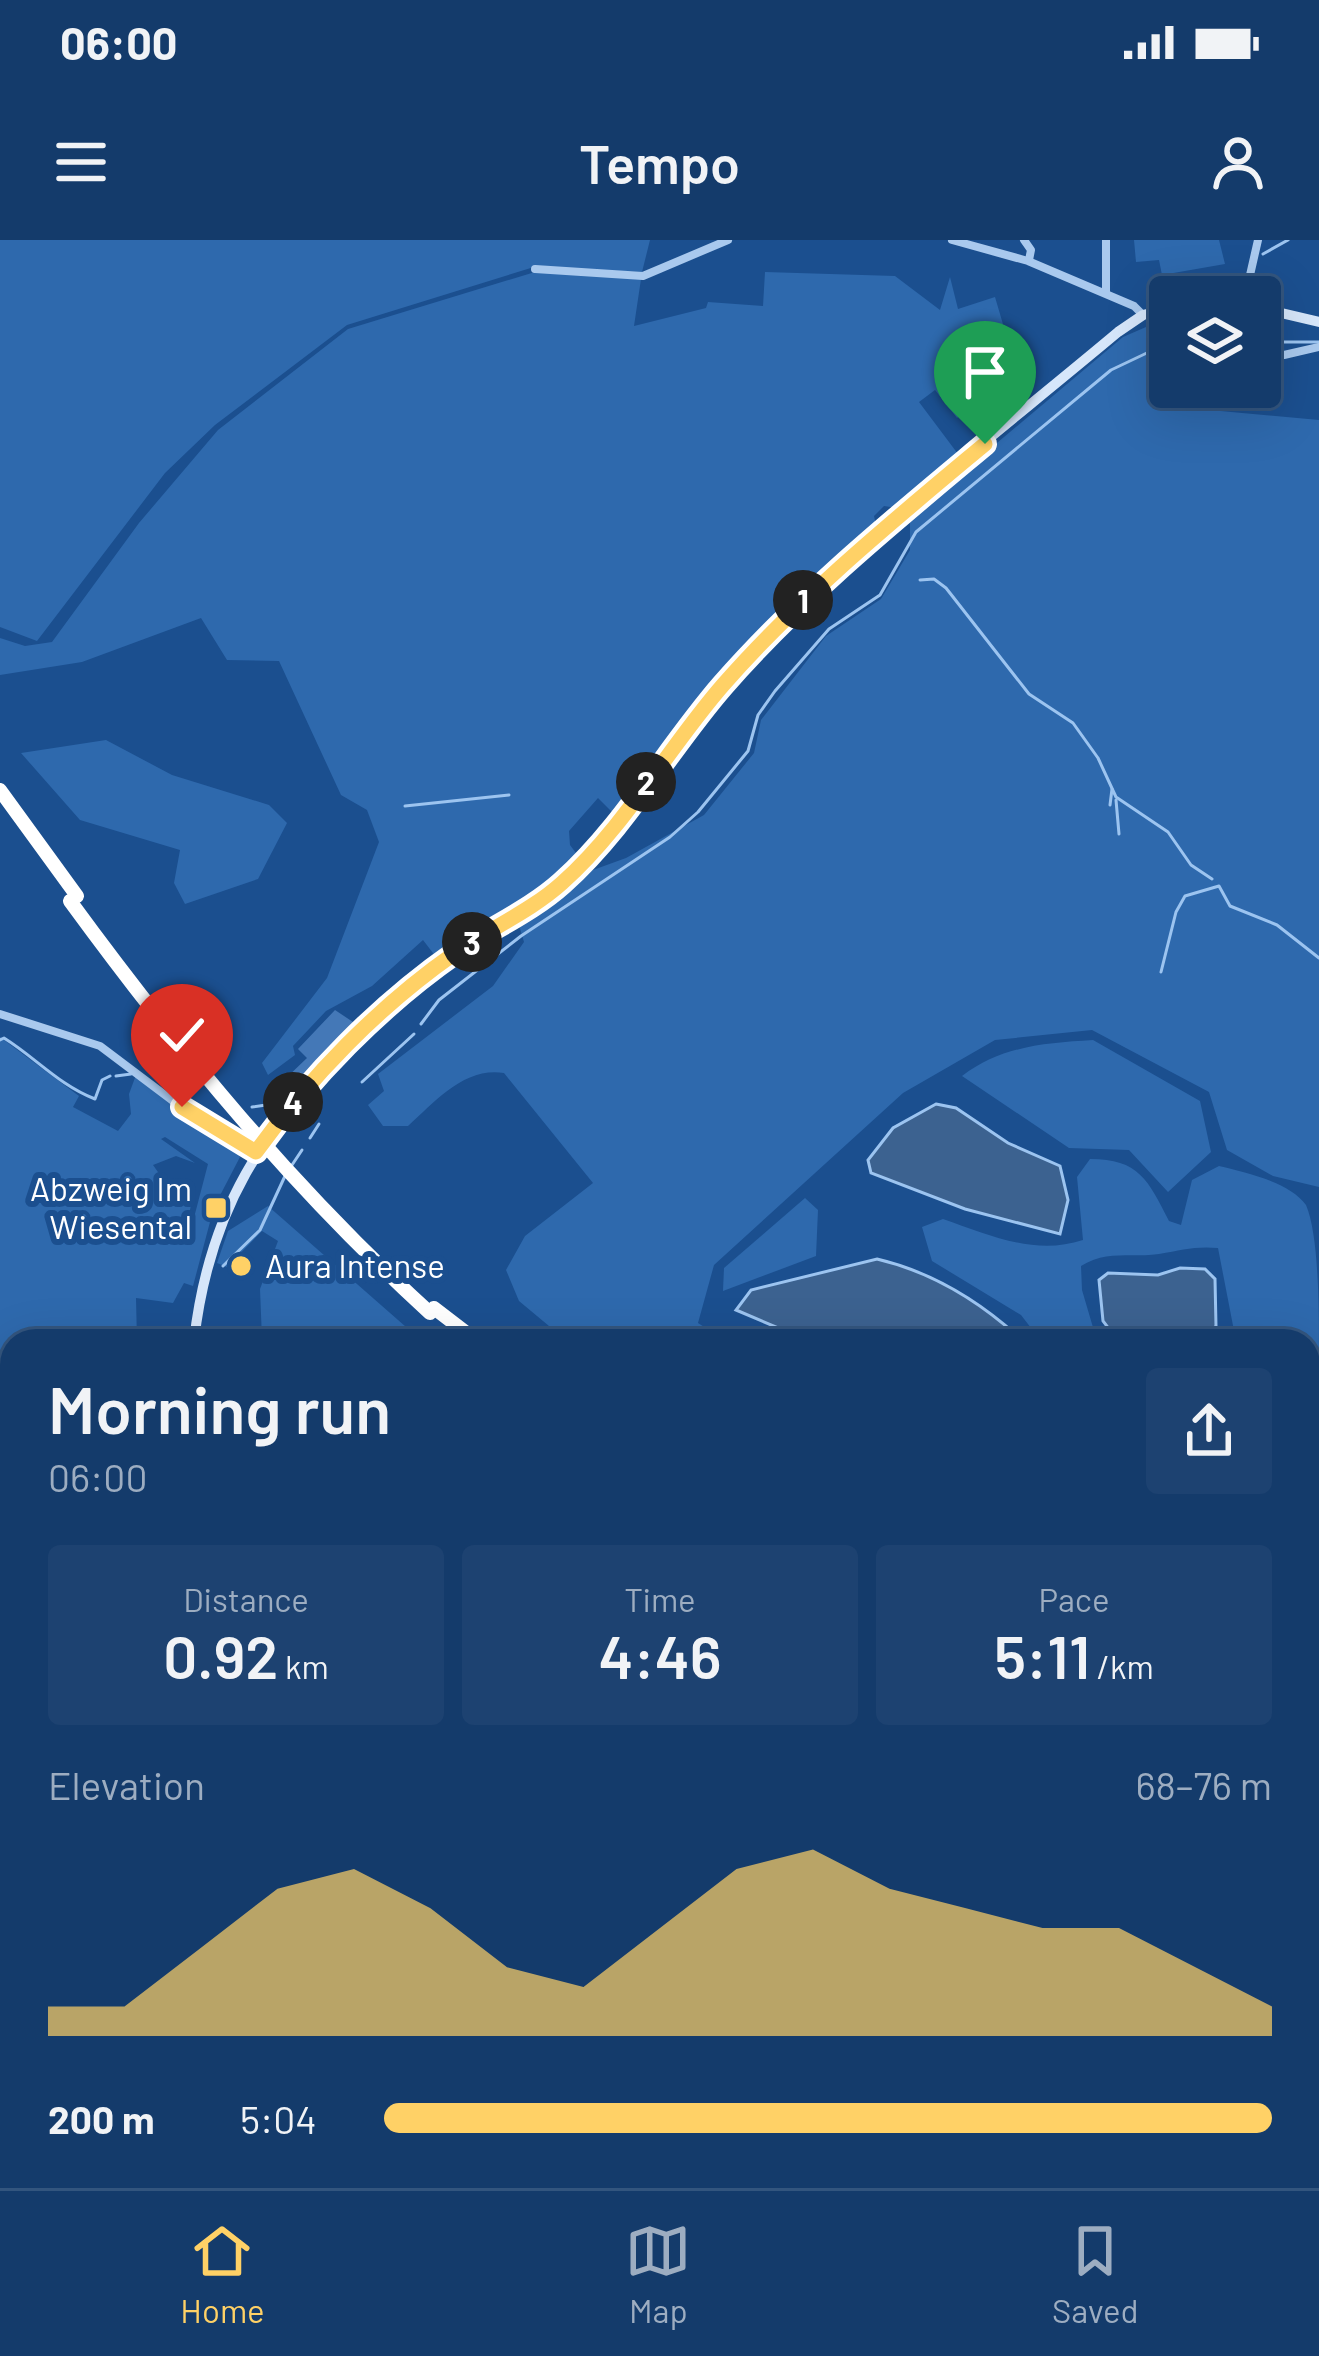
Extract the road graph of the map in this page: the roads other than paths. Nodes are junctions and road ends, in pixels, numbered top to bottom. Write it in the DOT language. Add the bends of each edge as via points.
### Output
graph roads {
  1 [pos="728,240"];
  2 [pos="952,240"];
  3 [pos="1024,240"];
  4 [pos="1106,240"];
  5 [pos="1258,240"];
  6 [pos="1028,261"];
  7 [pos="535,269"];
  8 [pos="1250,276"];
  9 [pos="1106,292"];
  10 [pos="1149,313"];
  11 [pos="1281,313"];
  12 [pos="1143,315"];
  13 [pos="1319,322"];
  14 [pos="1319,347"];
  15 [pos="1284,355"];
  16 [pos="0,790"];
  17 [pos="0,804"];
  18 [pos="73,899"];
  19 [pos="0,1014"];
  20 [pos="256,1152"];
  21 [pos="432,1310"];
  22 [pos="196,1329"];
  23 [pos="453,1329"];
  24 [pos="460,1329"];
  1 -- 7 [label="street" via="643,276"];
  2 -- 6 [label="street"];
  3 -- 6 [label="street"];
  4 -- 9 [label="street"];
  5 -- 8 [label="street"];
  6 -- 9 [label="street"];
  9 -- 12 [label="street"];
  10 -- 12 [label="main road"];
  11 -- 13 [label="main road"];
  12 -- 20 [label="main road" via="808,595 720,688 560,885 409,990 295,1100"];
  14 -- 15 [label="street"];
  16 -- 18 [label="highway"];
  17 -- 18 [label="highway"];
  18 -- 21 [label="highway, bridge" via="211,1087 295,1182"];
  19 -- 20 [label="street" via="100,1046"];
  20 -- 22 [label="main road" via="211,1250"];
  21 -- 23 [label="highway"];
  21 -- 24 [label="highway"];
}
